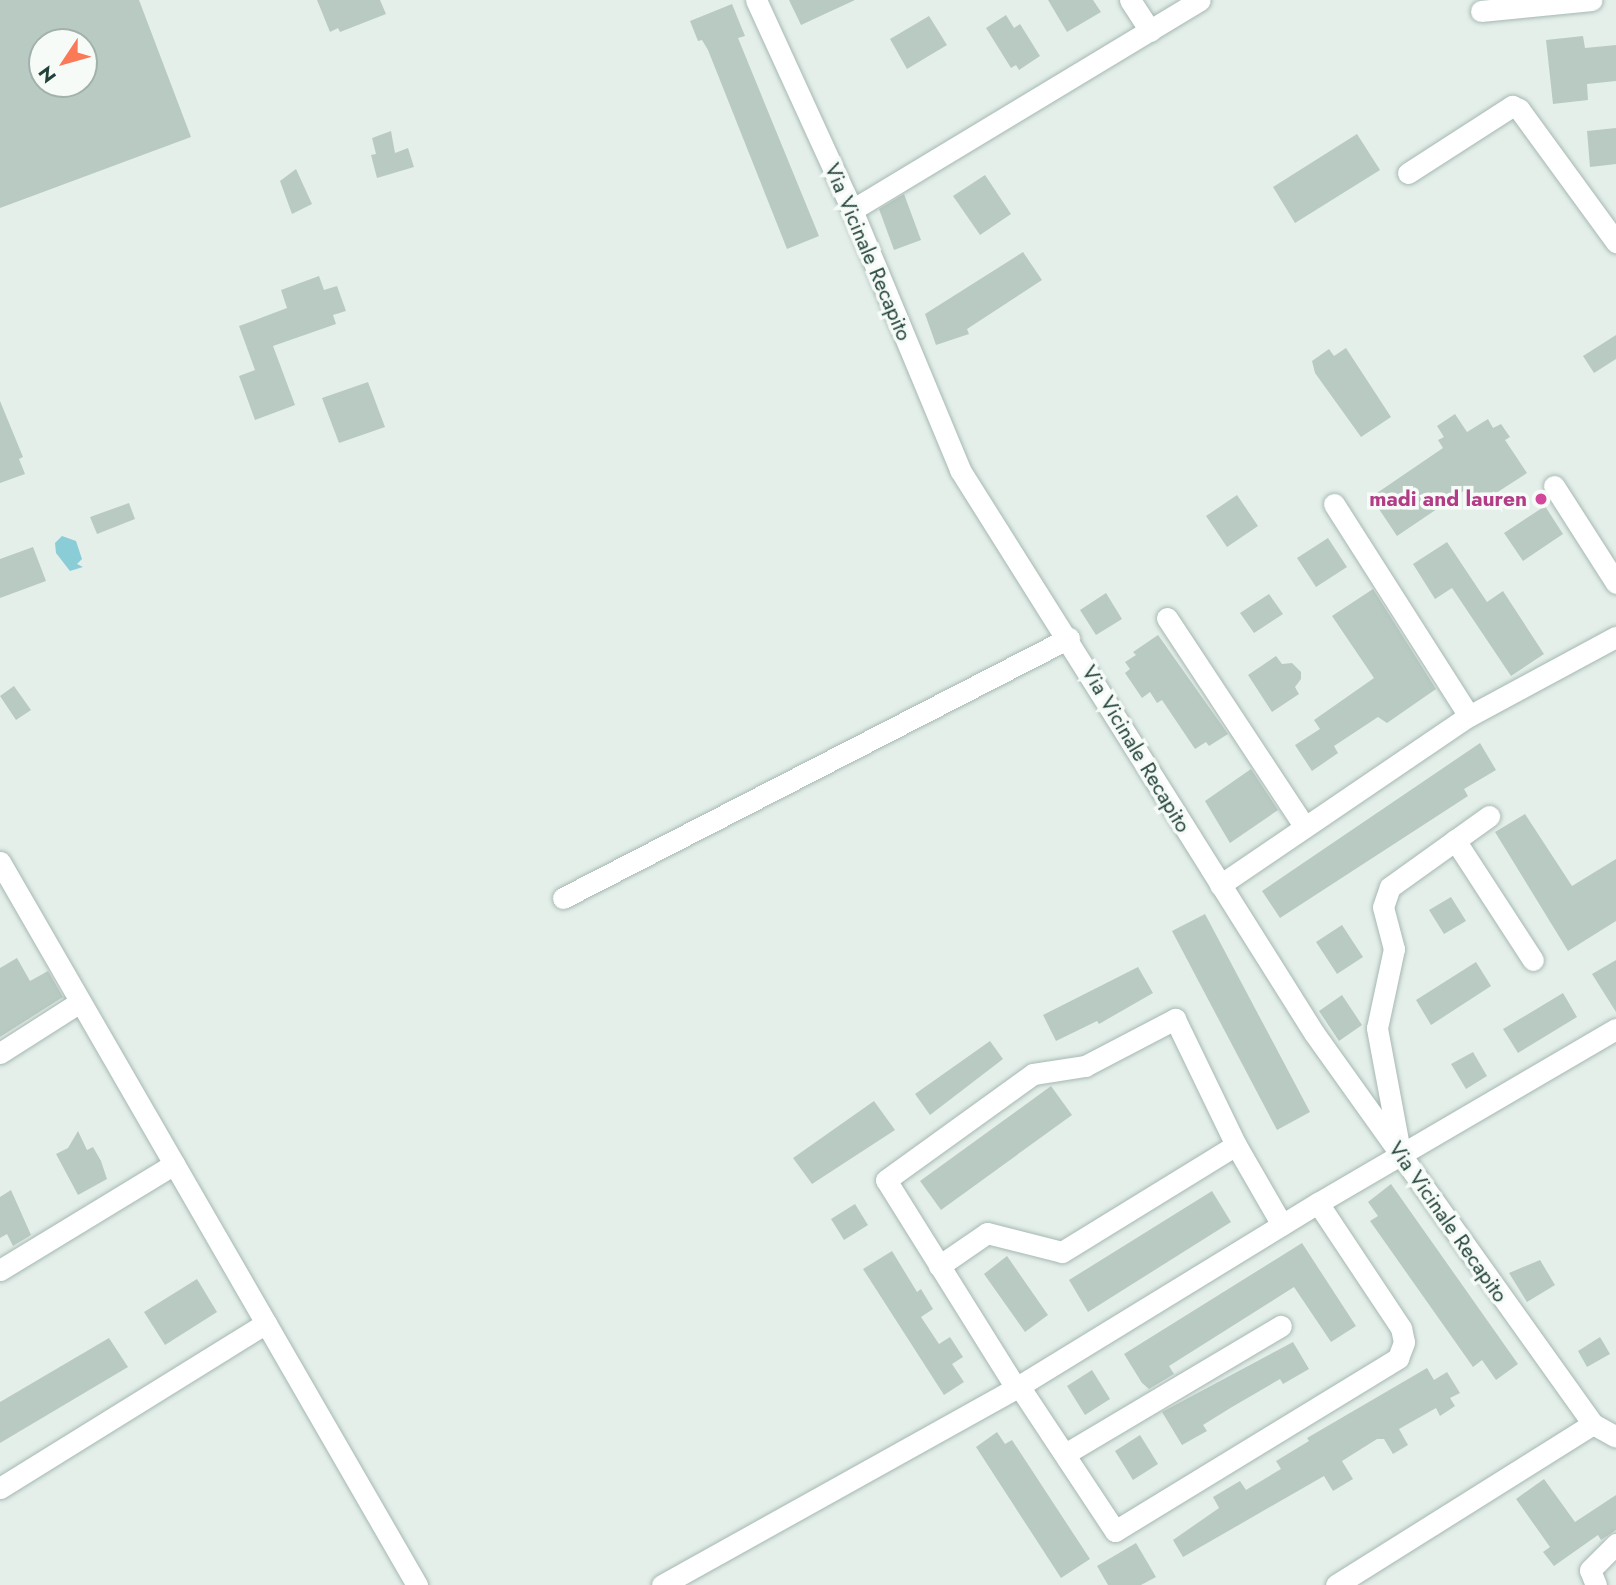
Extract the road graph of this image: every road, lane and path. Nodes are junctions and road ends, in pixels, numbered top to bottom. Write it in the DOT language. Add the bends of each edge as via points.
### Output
graph roads {
  1 [pos="756,0"];
  2 [pos="1130,0"];
  3 [pos="1200,0"];
  4 [pos="1591,0"];
  5 [pos="1482,11"];
  6 [pos="1150,31"];
  7 [pos="1408,173"];
  8 [pos="852,210"];
  9 [pos="1616,242"];
  10 [pos="1554,486"];
  11 [pos="1334,504"];
  12 [pos="1616,583"];
  13 [pos="1167,618"];
  14 [pos="1616,637"];
  15 [pos="1069,638"];
  16 [pos="1469,716"];
  17 [pos="1489,816"];
  18 [pos="1305,827"];
  19 [pos="1455,840"];
  20 [pos="0,862"];
  21 [pos="1220,885"];
  22 [pos="563,898"];
  23 [pos="1533,960"];
  24 [pos="80,1002"];
  25 [pos="1616,1028"];
  26 [pos="0,1053"];
  27 [pos="1236,1145"];
  28 [pos="1401,1155"];
  29 [pos="174,1164"];
  30 [pos="1318,1203"];
  31 [pos="1282,1225"];
  32 [pos="939,1266"];
  33 [pos="0,1270"];
  34 [pos="266,1324"];
  35 [pos="1282,1326"];
  36 [pos="1017,1387"];
  37 [pos="1593,1424"];
  38 [pos="1616,1437"];
  39 [pos="1065,1454"];
  40 [pos="0,1488"];
  41 [pos="1616,1545"];
  42 [pos="418,1585"];
  43 [pos="662,1585"];
  44 [pos="1336,1585"];
  45 [pos="1596,1585"];
  1 -- 8 [label="street, Via Vicinale Recapito"];
  2 -- 6 [label="street"];
  3 -- 6 [label="street"];
  4 -- 5 [label="street"];
  6 -- 8 [label="street"];
  7 -- 9 [label="street" via="1512,106 1526,114"];
  8 -- 15 [label="street, Via Vicinale Recapito" via="960,470"];
  10 -- 12 [label="street"];
  11 -- 16 [label="street"];
  13 -- 18 [label="street"];
  14 -- 16 [label="street"];
  15 -- 21 [label="street, Via Vicinale Recapito"];
  15 -- 22 [label="street"];
  16 -- 18 [label="street"];
  17 -- 19 [label="street"];
  18 -- 21 [label="street"];
  19 -- 23 [label="street"];
  19 -- 28 [label="street" via="1390,887 1383,907 1394,949 1377,1028"];
  20 -- 24 [label="street"];
  21 -- 28 [label="street, Via Vicinale Recapito" via="1314,1033"];
  24 -- 26 [label="street"];
  24 -- 29 [label="street"];
  25 -- 28 [label="street"];
  27 -- 31 [label="street"];
  27 -- 32 [label="street" via="1062,1252 987,1233"];
  27 -- 32 [label="street" via="1175,1019 1085,1066 1033,1074 886,1180"];
  28 -- 30 [label="street"];
  28 -- 37 [label="street, Via Vicinale Recapito"];
  29 -- 33 [label="street"];
  29 -- 34 [label="street"];
  30 -- 31 [label="street"];
  30 -- 39 [label="street" via="1401,1328 1404,1342 1398,1358 1115,1531"];
  31 -- 36 [label="street"];
  32 -- 36 [label="street"];
  34 -- 40 [label="street"];
  34 -- 42 [label="street"];
  35 -- 39 [label="street"];
  36 -- 39 [label="street"];
  36 -- 43 [label="street"];
  37 -- 38 [label="street, Via Vicinale Recapito"];
  37 -- 44 [label="street"];
  41 -- 45 [label="street" via="1590,1570"];
}
